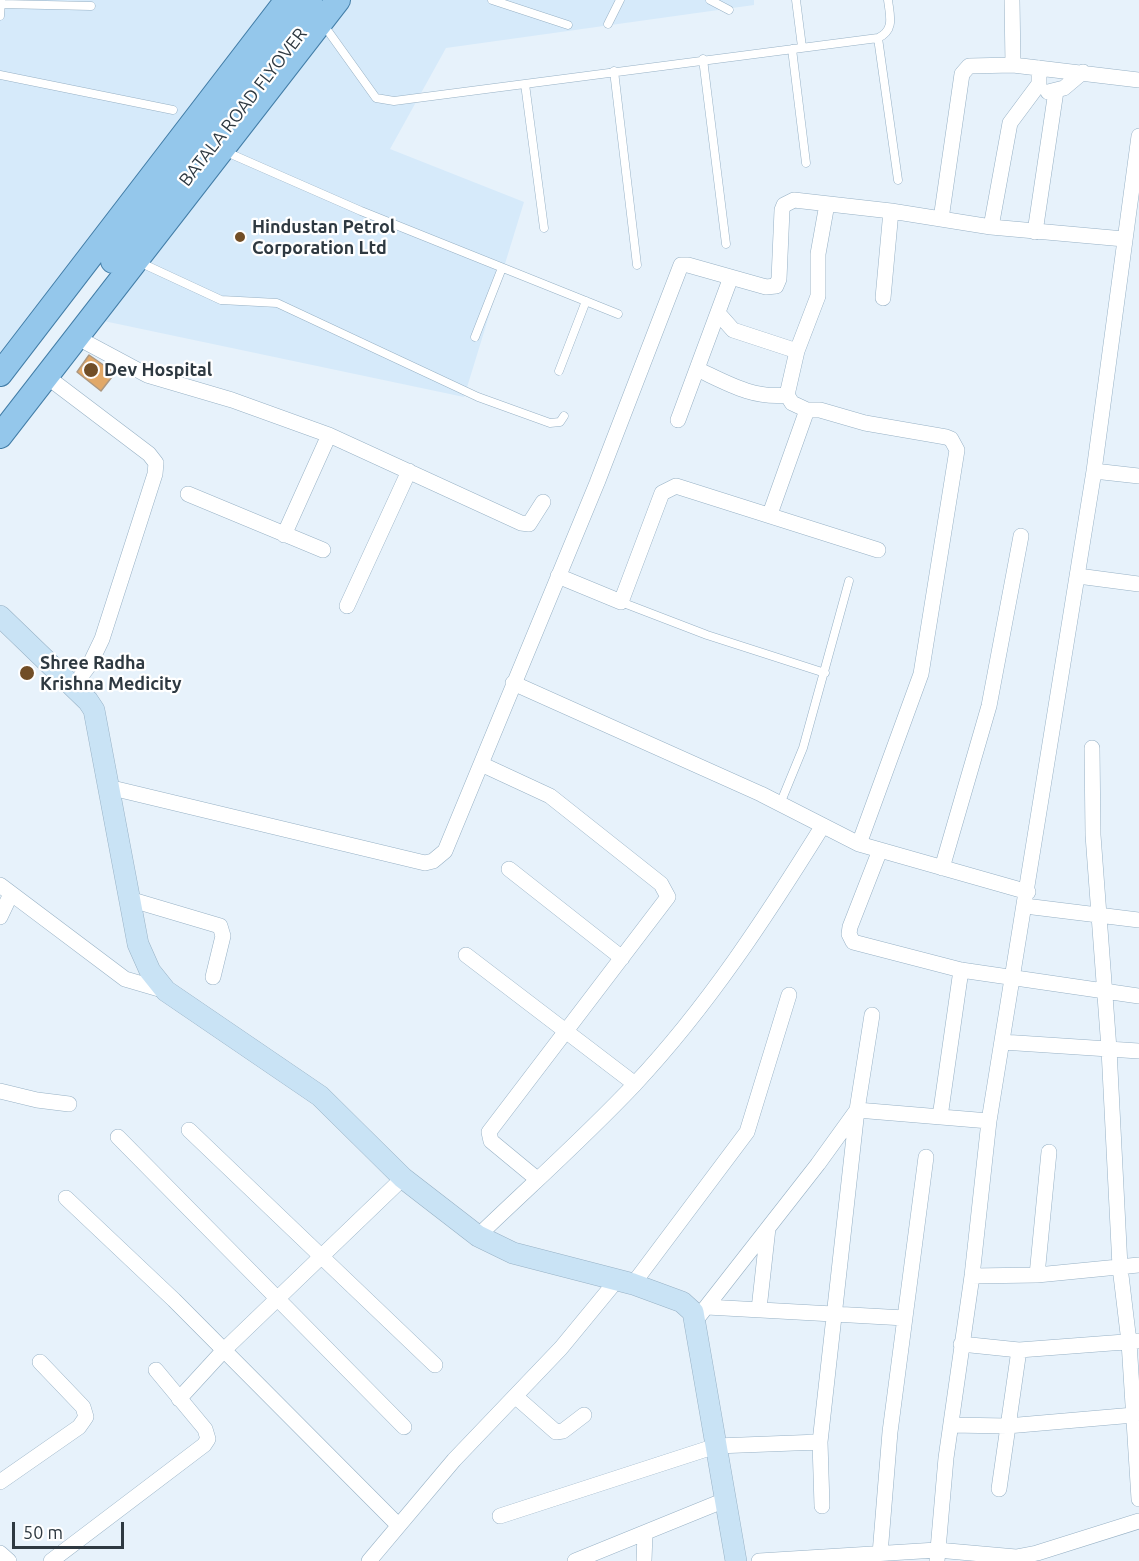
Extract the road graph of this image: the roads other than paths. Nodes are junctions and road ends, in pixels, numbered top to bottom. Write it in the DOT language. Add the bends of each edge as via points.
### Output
graph roads {
  1 [pos="287,0"];
  2 [pos="310,0"];
  3 [pos="338,0"];
  4 [pos="492,0"];
  5 [pos="620,0"];
  6 [pos="710,0"];
  7 [pos="796,0"];
  8 [pos="888,0"];
  9 [pos="1012,0"];
  10 [pos="1,2"];
  11 [pos="91,6"];
  12 [pos="729,10"];
  13 [pos="325,12"];
  14 [pos="0,16"];
  15 [pos="608,24"];
  16 [pos="568,25"];
  17 [pos="878,38"];
  18 [pos="802,47"];
  19 [pos="792,49"];
  20 [pos="703,59"];
  21 [pos="1013,65"];
  22 [pos="1039,68"];
  23 [pos="614,71"];
  24 [pos="1083,72"];
  25 [pos="0,75"];
  26 [pos="1139,80"];
  27 [pos="525,84"];
  28 [pos="1056,91"];
  29 [pos="1034,92"];
  30 [pos="173,110"];
  31 [pos="1139,135"];
  32 [pos="223,151"];
  33 [pos="806,163"];
  34 [pos="898,180"];
  35 [pos="827,204"];
  36 [pos="154,209"];
  37 [pos="891,211"];
  38 [pos="941,219"];
  39 [pos="991,227"];
  40 [pos="544,228"];
  41 [pos="1035,232"];
  42 [pos="1124,239"];
  43 [pos="726,244"];
  44 [pos="135,260"];
  45 [pos="637,264"];
  46 [pos="502,268"];
  47 [pos="731,277"];
  48 [pos="883,298"];
  49 [pos="586,301"];
  50 [pos="718,313"];
  51 [pos="618,314"];
  52 [pos="475,337"];
  53 [pos="76,338"];
  54 [pos="797,351"];
  55 [pos="697,369"];
  56 [pos="559,371"];
  57 [pos="0,374"];
  58 [pos="46,376"];
  59 [pos="787,395"];
  60 [pos="0,409"];
  61 [pos="807,410"];
  62 [pos="564,417"];
  63 [pos="678,420"];
  64 [pos="329,435"];
  65 [pos="0,436"];
  66 [pos="409,471"];
  67 [pos="1094,471"];
  68 [pos="1139,476"];
  69 [pos="188,494"];
  70 [pos="543,502"];
  71 [pos="770,514"];
  72 [pos="284,534"];
  73 [pos="1021,536"];
  74 [pos="323,550"];
  75 [pos="878,550"];
  76 [pos="558,576"];
  77 [pos="1078,576"];
  78 [pos="849,581"];
  79 [pos="1139,584"];
  80 [pos="621,602"];
  81 [pos="347,606"];
  82 [pos="0,616"];
  83 [pos="825,673"];
  84 [pos="513,683"];
  85 [pos="74,687"];
  86 [pos="1092,748"];
  87 [pos="481,764"];
  88 [pos="108,787"];
  89 [pos="780,804"];
  90 [pos="822,827"];
  91 [pos="859,844"];
  92 [pos="880,850"];
  93 [pos="942,867"];
  94 [pos="509,869"];
  95 [pos="6,890"];
  96 [pos="129,899"];
  97 [pos="1027,899"];
  98 [pos="1100,915"];
  99 [pos="0,917"];
  100 [pos="1139,920"];
  101 [pos="466,955"];
  102 [pos="622,958"];
  103 [pos="961,970"];
  104 [pos="213,977"];
  105 [pos="1012,978"];
  106 [pos="166,991"];
  107 [pos="1105,991"];
  108 [pos="789,995"];
  109 [pos="1139,996"];
  110 [pos="872,1015"];
  111 [pos="565,1030"];
  112 [pos="1002,1042"];
  113 [pos="1109,1048"];
  114 [pos="1139,1051"];
  115 [pos="635,1084"];
  116 [pos="0,1091"];
  117 [pos="69,1104"];
  118 [pos="857,1110"];
  119 [pos="940,1117"];
  120 [pos="989,1121"];
  121 [pos="189,1130"];
  122 [pos="118,1137"];
  123 [pos="1049,1152"];
  124 [pos="926,1158"];
  125 [pos="403,1178"];
  126 [pos="537,1179"];
  127 [pos="66,1198"];
  128 [pos="768,1228"];
  129 [pos="478,1236"];
  130 [pos="323,1256"];
  131 [pos="1139,1265"];
  132 [pos="1120,1267"];
  133 [pos="1037,1275"];
  134 [pos="972,1276"];
  135 [pos="625,1282"];
  136 [pos="279,1299"];
  137 [pos="759,1309"];
  138 [pos="834,1312"];
  139 [pos="702,1313"];
  140 [pos="905,1318"];
  141 [pos="1134,1341"];
  142 [pos="962,1344"];
  143 [pos="224,1350"];
  144 [pos="1019,1350"];
  145 [pos="40,1362"];
  146 [pos="435,1365"];
  147 [pos="156,1370"];
  148 [pos="515,1396"];
  149 [pos="179,1399"];
  150 [pos="584,1414"];
  151 [pos="1134,1415"];
  152 [pos="951,1425"];
  153 [pos="1007,1426"];
  154 [pos="404,1428"];
  155 [pos="820,1442"];
  156 [pos="716,1446"];
  157 [pos="0,1482"];
  158 [pos="999,1489"];
  159 [pos="725,1500"];
  160 [pos="1139,1500"];
  161 [pos="822,1506"];
  162 [pos="500,1516"];
  163 [pos="1139,1521"];
  164 [pos="398,1525"];
  165 [pos="645,1533"];
  166 [pos="0,1553"];
  167 [pos="872,1556"];
  168 [pos="937,1556"];
  169 [pos="808,1559"];
  170 [pos="9,1561"];
  171 [pos="51,1561"];
  172 [pos="369,1561"];
  173 [pos="575,1561"];
  174 [pos="644,1561"];
  175 [pos="736,1561"];
  176 [pos="759,1561"];
  1 -- 57 [label="main road"];
  2 -- 36 [label="main road, BATALA ROAD FLYOVER" via="167,183"];
  3 -- 13 [label="main road"];
  4 -- 16 [label="lane"];
  5 -- 15 [label="lane"];
  6 -- 12 [label="lane"];
  7 -- 18 [label="lane"];
  8 -- 17 [label="lane" via="890,28"];
  9 -- 21 [label="street"];
  10 -- 11 [label="lane"];
  10 -- 14 [label="lane"];
  13 -- 27 [label="lane" via="368,90 382,100"];
  13 -- 32 [label="main road"];
  13 -- 36 [label="main road, BATALA ROAD FLYOVER" via="178,190"];
  17 -- 18 [label="lane"];
  17 -- 34 [label="lane"];
  18 -- 19 [label="lane"];
  19 -- 20 [label="lane"];
  19 -- 33 [label="lane"];
  20 -- 23 [label="lane"];
  20 -- 43 [label="lane"];
  21 -- 22 [label="street"];
  21 -- 38 [label="street" via="969,66 962,74"];
  22 -- 24 [label="street"];
  22 -- 29 [label="street" via="1039,84"];
  23 -- 27 [label="lane"];
  23 -- 45 [label="lane"];
  24 -- 26 [label="street"];
  24 -- 28 [label="street"];
  25 -- 30 [label="lane"];
  27 -- 40 [label="lane"];
  28 -- 29 [label="street"];
  28 -- 41 [label="street"];
  29 -- 39 [label="street" via="1010,123"];
  31 -- 42 [label="street"];
  32 -- 44 [label="main road"];
  32 -- 46 [label="lane"];
  35 -- 37 [label="street"];
  35 -- 47 [label="street" via="794,200 784,205 776,286"];
  35 -- 54 [label="street" via="818,254 818,297"];
  36 -- 60 [label="main road, BATALA ROAD FLYOVER"];
  37 -- 38 [label="street"];
  37 -- 48 [label="street"];
  38 -- 39 [label="street"];
  39 -- 41 [label="street"];
  41 -- 42 [label="street"];
  42 -- 67 [label="street"];
  44 -- 53 [label="main road"];
  44 -- 62 [label="lane" via="221,300 277,303 478,397 539,420 555,423"];
  46 -- 49 [label="lane"];
  46 -- 52 [label="lane"];
  47 -- 50 [label="street"];
  47 -- 76 [label="street" via="684,264 678,268"];
  49 -- 51 [label="lane"];
  49 -- 56 [label="lane"];
  50 -- 54 [label="street" via="733,330"];
  50 -- 55 [label="street"];
  53 -- 58 [label="main road"];
  53 -- 64 [label="street" via="147,375"];
  54 -- 59 [label="street"];
  55 -- 59 [label="street" via="748,392"];
  55 -- 63 [label="street"];
  58 -- 65 [label="main road"];
  58 -- 85 [label="street" via="156,463 102,639"];
  59 -- 61 [label="street" via="792,403"];
  61 -- 71 [label="street"];
  61 -- 91 [label="street" via="946,437 957,450 921,674"];
  64 -- 66 [label="street"];
  64 -- 72 [label="street"];
  66 -- 70 [label="street" via="525,524 533,521"];
  66 -- 81 [label="street"];
  67 -- 68 [label="street"];
  67 -- 77 [label="street"];
  69 -- 72 [label="street"];
  71 -- 75 [label="street"];
  71 -- 80 [label="street" via="676,486 666,489"];
  72 -- 74 [label="street"];
  73 -- 93 [label="street" via="989,706"];
  76 -- 80 [label="street"];
  76 -- 84 [label="street"];
  77 -- 79 [label="street"];
  77 -- 97 [label="street"];
  78 -- 83 [label="lane"];
  80 -- 83 [label="lane" via="706,635"];
  82 -- 85 [label="street"];
  83 -- 89 [label="lane" via="803,748"];
  84 -- 87 [label="street"];
  84 -- 89 [label="street"];
  85 -- 88 [label="street" via="88,701 97,720"];
  86 -- 98 [label="street" via="1093,835"];
  87 -- 88 [label="street" via="445,851 425,863"];
  87 -- 102 [label="street" via="550,796 664,888 667,902"];
  88 -- 96 [label="street"];
  89 -- 90 [label="street"];
  90 -- 91 [label="street"];
  90 -- 115 [label="street" via="727,973"];
  91 -- 92 [label="street"];
  92 -- 93 [label="street"];
  92 -- 103 [label="street" via="850,927 850,938 858,945"];
  93 -- 97 [label="street"];
  94 -- 102 [label="street"];
  95 -- 99 [label="street"];
  95 -- 106 [label="street" via="125,979"];
  96 -- 104 [label="street" via="220,926 223,936"];
  96 -- 106 [label="street" via="143,958"];
  97 -- 98 [label="street"];
  97 -- 105 [label="street"];
  98 -- 100 [label="street"];
  98 -- 107 [label="street"];
  101 -- 111 [label="street"];
  102 -- 111 [label="street"];
  103 -- 105 [label="street"];
  103 -- 119 [label="street"];
  105 -- 107 [label="street"];
  105 -- 112 [label="street"];
  106 -- 125 [label="street" via="320,1096"];
  107 -- 109 [label="street"];
  107 -- 113 [label="street"];
  108 -- 135 [label="street" via="747,1132"];
  110 -- 118 [label="street"];
  111 -- 115 [label="street"];
  111 -- 126 [label="street" via="488,1137"];
  112 -- 113 [label="street"];
  112 -- 120 [label="street"];
  113 -- 114 [label="street"];
  113 -- 132 [label="street"];
  115 -- 126 [label="street"];
  116 -- 117 [label="street"];
  118 -- 119 [label="street"];
  118 -- 128 [label="street"];
  118 -- 138 [label="street"];
  119 -- 120 [label="street"];
  120 -- 134 [label="street"];
  121 -- 130 [label="street"];
  122 -- 136 [label="street"];
  123 -- 133 [label="street"];
  124 -- 140 [label="street"];
  125 -- 129 [label="street"];
  125 -- 130 [label="street"];
  126 -- 129 [label="street"];
  127 -- 143 [label="street"];
  128 -- 137 [label="street"];
  128 -- 139 [label="street"];
  129 -- 135 [label="street" via="513,1253"];
  130 -- 136 [label="street"];
  130 -- 146 [label="street"];
  131 -- 132 [label="street"];
  132 -- 133 [label="street"];
  132 -- 141 [label="street"];
  133 -- 134 [label="street"];
  134 -- 142 [label="street"];
  135 -- 139 [label="street"];
  135 -- 148 [label="street"];
  136 -- 143 [label="street"];
  136 -- 154 [label="street"];
  137 -- 138 [label="street"];
  137 -- 139 [label="street"];
  138 -- 140 [label="street"];
  138 -- 155 [label="street"];
  139 -- 156 [label="street"];
  140 -- 167 [label="street"];
  141 -- 144 [label="street"];
  141 -- 151 [label="street"];
  142 -- 144 [label="street"];
  142 -- 152 [label="street"];
  143 -- 149 [label="street"];
  143 -- 164 [label="street"];
  144 -- 153 [label="street"];
  145 -- 157 [label="street" via="83,1407 86,1417 80,1427"];
  147 -- 149 [label="street"];
  148 -- 150 [label="street" via="556,1432"];
  148 -- 164 [label="street"];
  149 -- 171 [label="street" via="207,1433 204,1445"];
  151 -- 153 [label="street"];
  151 -- 160 [label="street"];
  152 -- 153 [label="street"];
  152 -- 168 [label="street"];
  153 -- 158 [label="street"];
  155 -- 156 [label="street"];
  155 -- 161 [label="street"];
  156 -- 159 [label="street"];
  156 -- 162 [label="street"];
  159 -- 165 [label="street"];
  159 -- 175 [label="street"];
  163 -- 168 [label="street" via="1016,1557"];
  164 -- 172 [label="street"];
  165 -- 173 [label="street"];
  165 -- 174 [label="street"];
  166 -- 170 [label="street"];
  167 -- 168 [label="street"];
  167 -- 169 [label="street"];
  169 -- 176 [label="street"];
}
